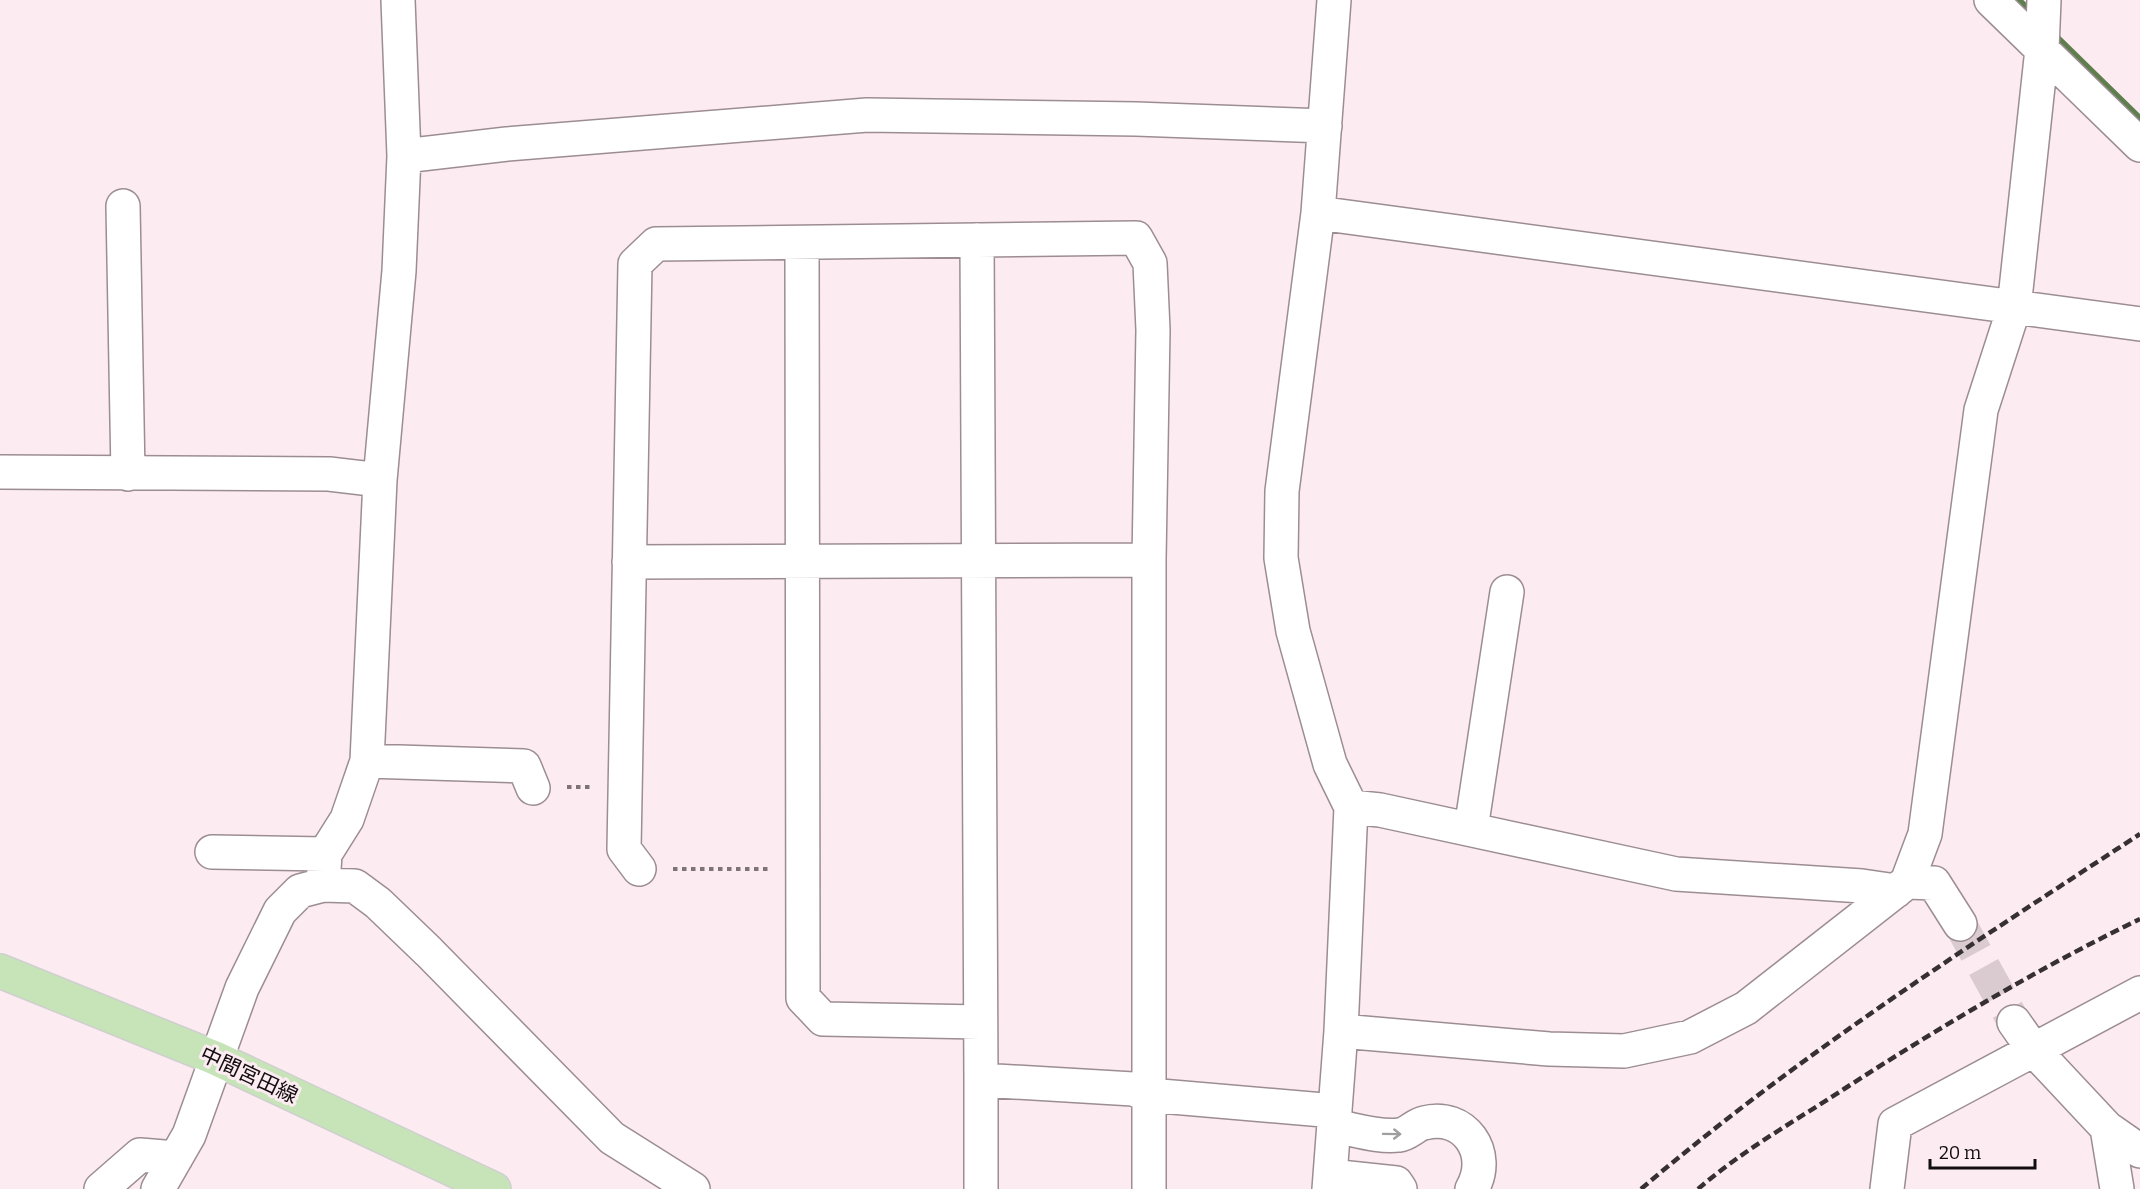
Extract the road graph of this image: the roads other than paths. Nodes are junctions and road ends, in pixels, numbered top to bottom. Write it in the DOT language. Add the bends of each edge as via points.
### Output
graph roads {
  1 [pos="398,0"];
  2 [pos="1334,0"];
  3 [pos="1991,0"];
  4 [pos="2044,0"];
  5 [pos="2042,49"];
  6 [pos="1324,126"];
  7 [pos="2140,146"];
  8 [pos="404,156"];
  9 [pos="123,206"];
  10 [pos="1318,213"];
  11 [pos="977,240"];
  12 [pos="802,243"];
  13 [pos="2014,308"];
  14 [pos="2140,324"];
  15 [pos="0,472"];
  16 [pos="128,474"];
  17 [pos="380,480"];
  18 [pos="1149,560"];
  19 [pos="629,562"];
  20 [pos="802,563"];
  21 [pos="977,563"];
  22 [pos="1506,592"];
  23 [pos="367,761"];
  24 [pos="533,788"];
  25 [pos="1351,807"];
  26 [pos="1471,830"];
  27 [pos="212,852"];
  28 [pos="325,854"];
  29 [pos="639,869"];
  30 [pos="323,885"];
  31 [pos="1901,886"];
  32 [pos="1960,924"];
  33 [pos="0,971"];
  34 [pos="2140,993"];
  35 [pos="980,1022"];
  36 [pos="2014,1022"];
  37 [pos="1341,1030"];
  38 [pos="2033,1049"];
  39 [pos="215,1058"];
  40 [pos="981,1080"];
  41 [pos="1149,1095"];
  42 [pos="1335,1118"];
  43 [pos="2108,1128"];
  44 [pos="2140,1151"];
  45 [pos="176,1158"];
  46 [pos="1330,1182"];
  47 [pos="101,1189"];
  48 [pos="158,1189"];
  49 [pos="494,1189"];
  50 [pos="693,1189"];
  51 [pos="981,1189"];
  52 [pos="1149,1189"];
  53 [pos="1400,1189"];
  54 [pos="1472,1189"];
  55 [pos="1887,1189"];
  56 [pos="2117,1189"];
  1 -- 8 [label="street"];
  2 -- 6 [label="street"];
  3 -- 5 [label="street"];
  4 -- 5 [label="street"];
  5 -- 7 [label="street"];
  5 -- 13 [label="street"];
  6 -- 8 [label="street" via="867,115"];
  6 -- 10 [label="street"];
  8 -- 17 [label="street" via="399,271"];
  9 -- 16 [label="street"];
  10 -- 13 [label="street"];
  10 -- 25 [label="street" via="1282,491 1281,558 1293,631 1330,764"];
  11 -- 12 [label="street"];
  11 -- 18 [label="street" via="1136,238 1150,263 1153,330"];
  11 -- 21 [label="street"];
  12 -- 19 [label="street" via="656,244 635,264"];
  12 -- 20 [label="street"];
  13 -- 14 [label="street"];
  13 -- 31 [label="street" via="1981,410 1925,834"];
  15 -- 16 [label="street"];
  16 -- 17 [label="street" via="329,474"];
  17 -- 23 [label="street"];
  18 -- 21 [label="street"];
  18 -- 41 [label="street"];
  19 -- 20 [label="street"];
  19 -- 29 [label="street" via="624,849"];
  20 -- 21 [label="street"];
  20 -- 35 [label="street" via="803,999 823,1019"];
  21 -- 35 [label="street"];
  22 -- 26 [label="street"];
  23 -- 24 [label="street" via="524,766"];
  23 -- 28 [label="street" via="347,819"];
  25 -- 26 [label="street"];
  25 -- 37 [label="street"];
  26 -- 31 [label="street" via="1676,874"];
  27 -- 28 [label="street"];
  28 -- 30 [label="street"];
  30 -- 39 [label="street" via="300,891 280,911 242,987"];
  30 -- 50 [label="street" via="355,886 378,903 612,1138"];
  31 -- 32 [label="street" via="1934,883"];
  31 -- 37 [label="street" via="1746,1008 1690,1037 1624,1052"];
  33 -- 39 [label="main road, 中間宮田線"];
  34 -- 38 [label="street"];
  35 -- 40 [label="street"];
  36 -- 38 [label="street"];
  37 -- 42 [label="street"];
  38 -- 43 [label="street"];
  38 -- 55 [label="street" via="1894,1124"];
  39 -- 45 [label="street" via="189,1135"];
  39 -- 49 [label="main road, 中間宮田線"];
  40 -- 41 [label="street" via="1133,1089"];
  40 -- 51 [label="street"];
  41 -- 42 [label="street"];
  41 -- 52 [label="street"];
  42 -- 46 [label="street"];
  42 -- 54 [label="street, one-way" via="1400,1136 1423,1123 1439,1122 1458,1128 1474,1141 1481,1161 1479,1178"];
  43 -- 44 [label="street"];
  43 -- 56 [label="street"];
  45 -- 47 [label="street" via="140,1155"];
  45 -- 48 [label="street"];
  46 -- 53 [label="street" via="1396,1183"];
}
